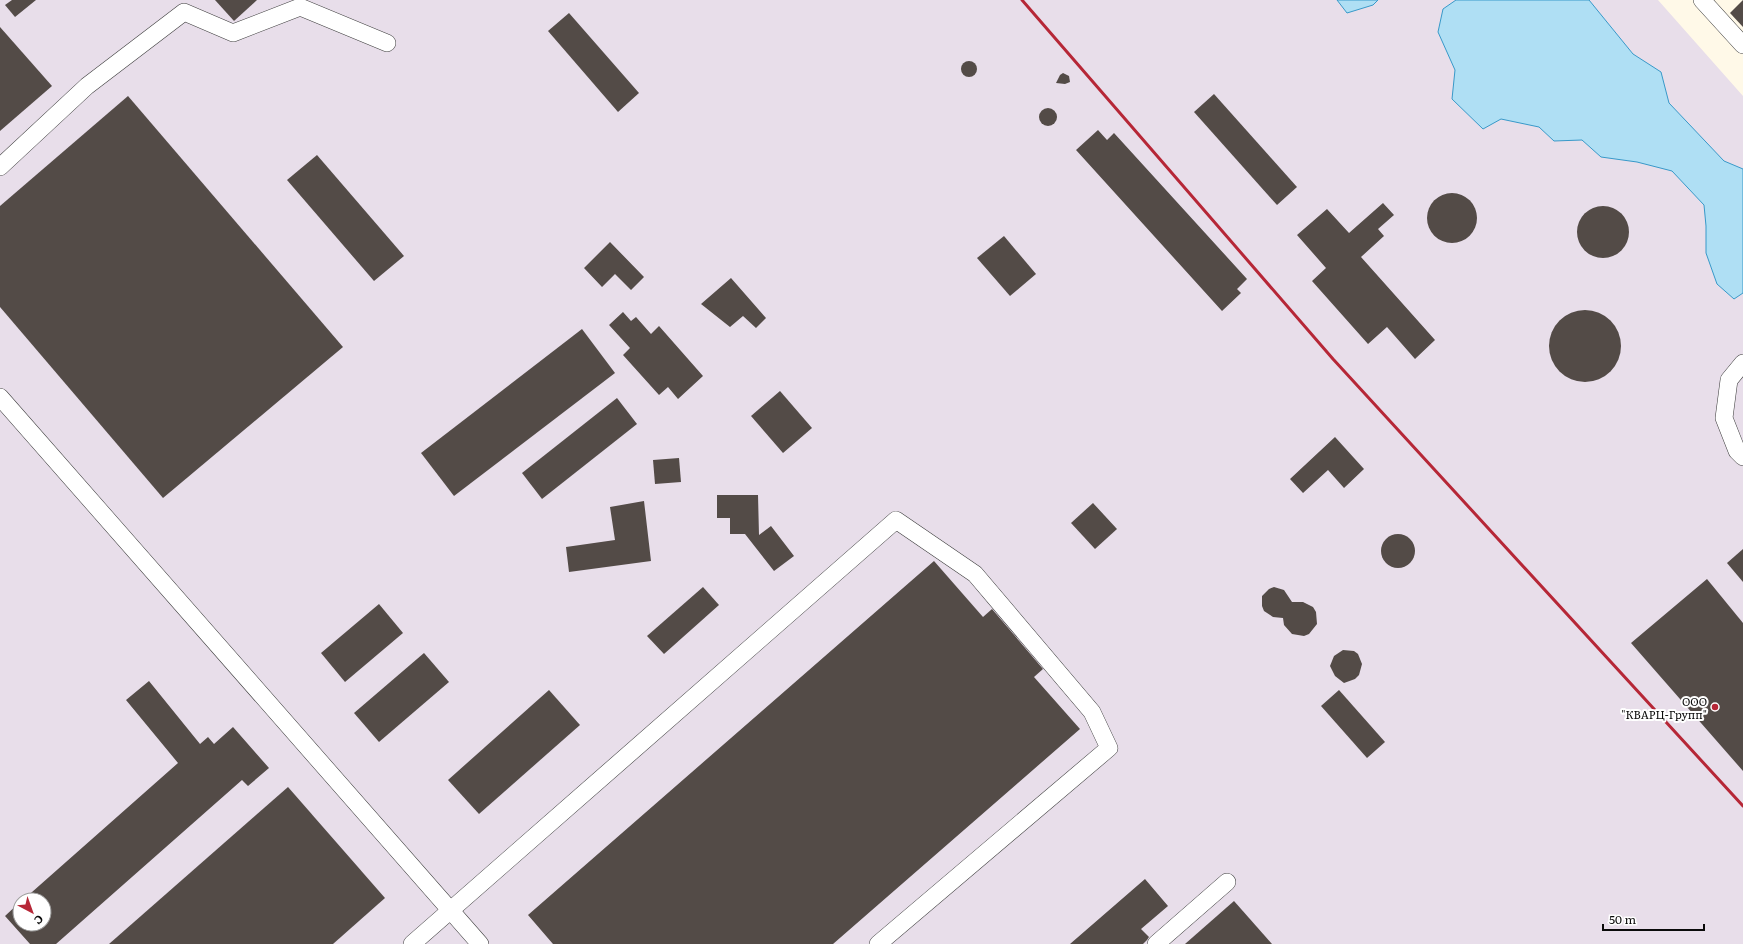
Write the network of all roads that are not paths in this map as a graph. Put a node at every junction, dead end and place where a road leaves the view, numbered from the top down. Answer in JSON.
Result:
{"nodes":[{"id":1,"x":1702,"y":0,"type":"edge"},
{"id":2,"x":387,"y":43,"type":"dead end"},
{"id":3,"x":1743,"y":45,"type":"edge"},
{"id":4,"x":0,"y":167,"type":"edge"},
{"id":5,"x":1743,"y":363,"type":"edge"},
{"id":6,"x":0,"y":397,"type":"edge"},
{"id":7,"x":1743,"y":457,"type":"edge"},
{"id":8,"x":1227,"y":882,"type":"dead end"},
{"id":9,"x":450,"y":910,"type":"junction"},
{"id":10,"x":412,"y":944,"type":"edge"},
{"id":11,"x":480,"y":944,"type":"edge"},
{"id":12,"x":878,"y":944,"type":"edge"},
{"id":13,"x":1156,"y":944,"type":"edge"}],
"edges":[{"from":1,"to":3,"type":"lane"},
{"from":2,"to":4,"type":"lane"},
{"from":5,"to":7,"type":"lane"},
{"from":6,"to":9,"type":"lane"},
{"from":8,"to":13,"type":"lane"},
{"from":9,"to":10,"type":"lane"},
{"from":9,"to":11,"type":"lane"},
{"from":9,"to":12,"type":"lane"}]}
